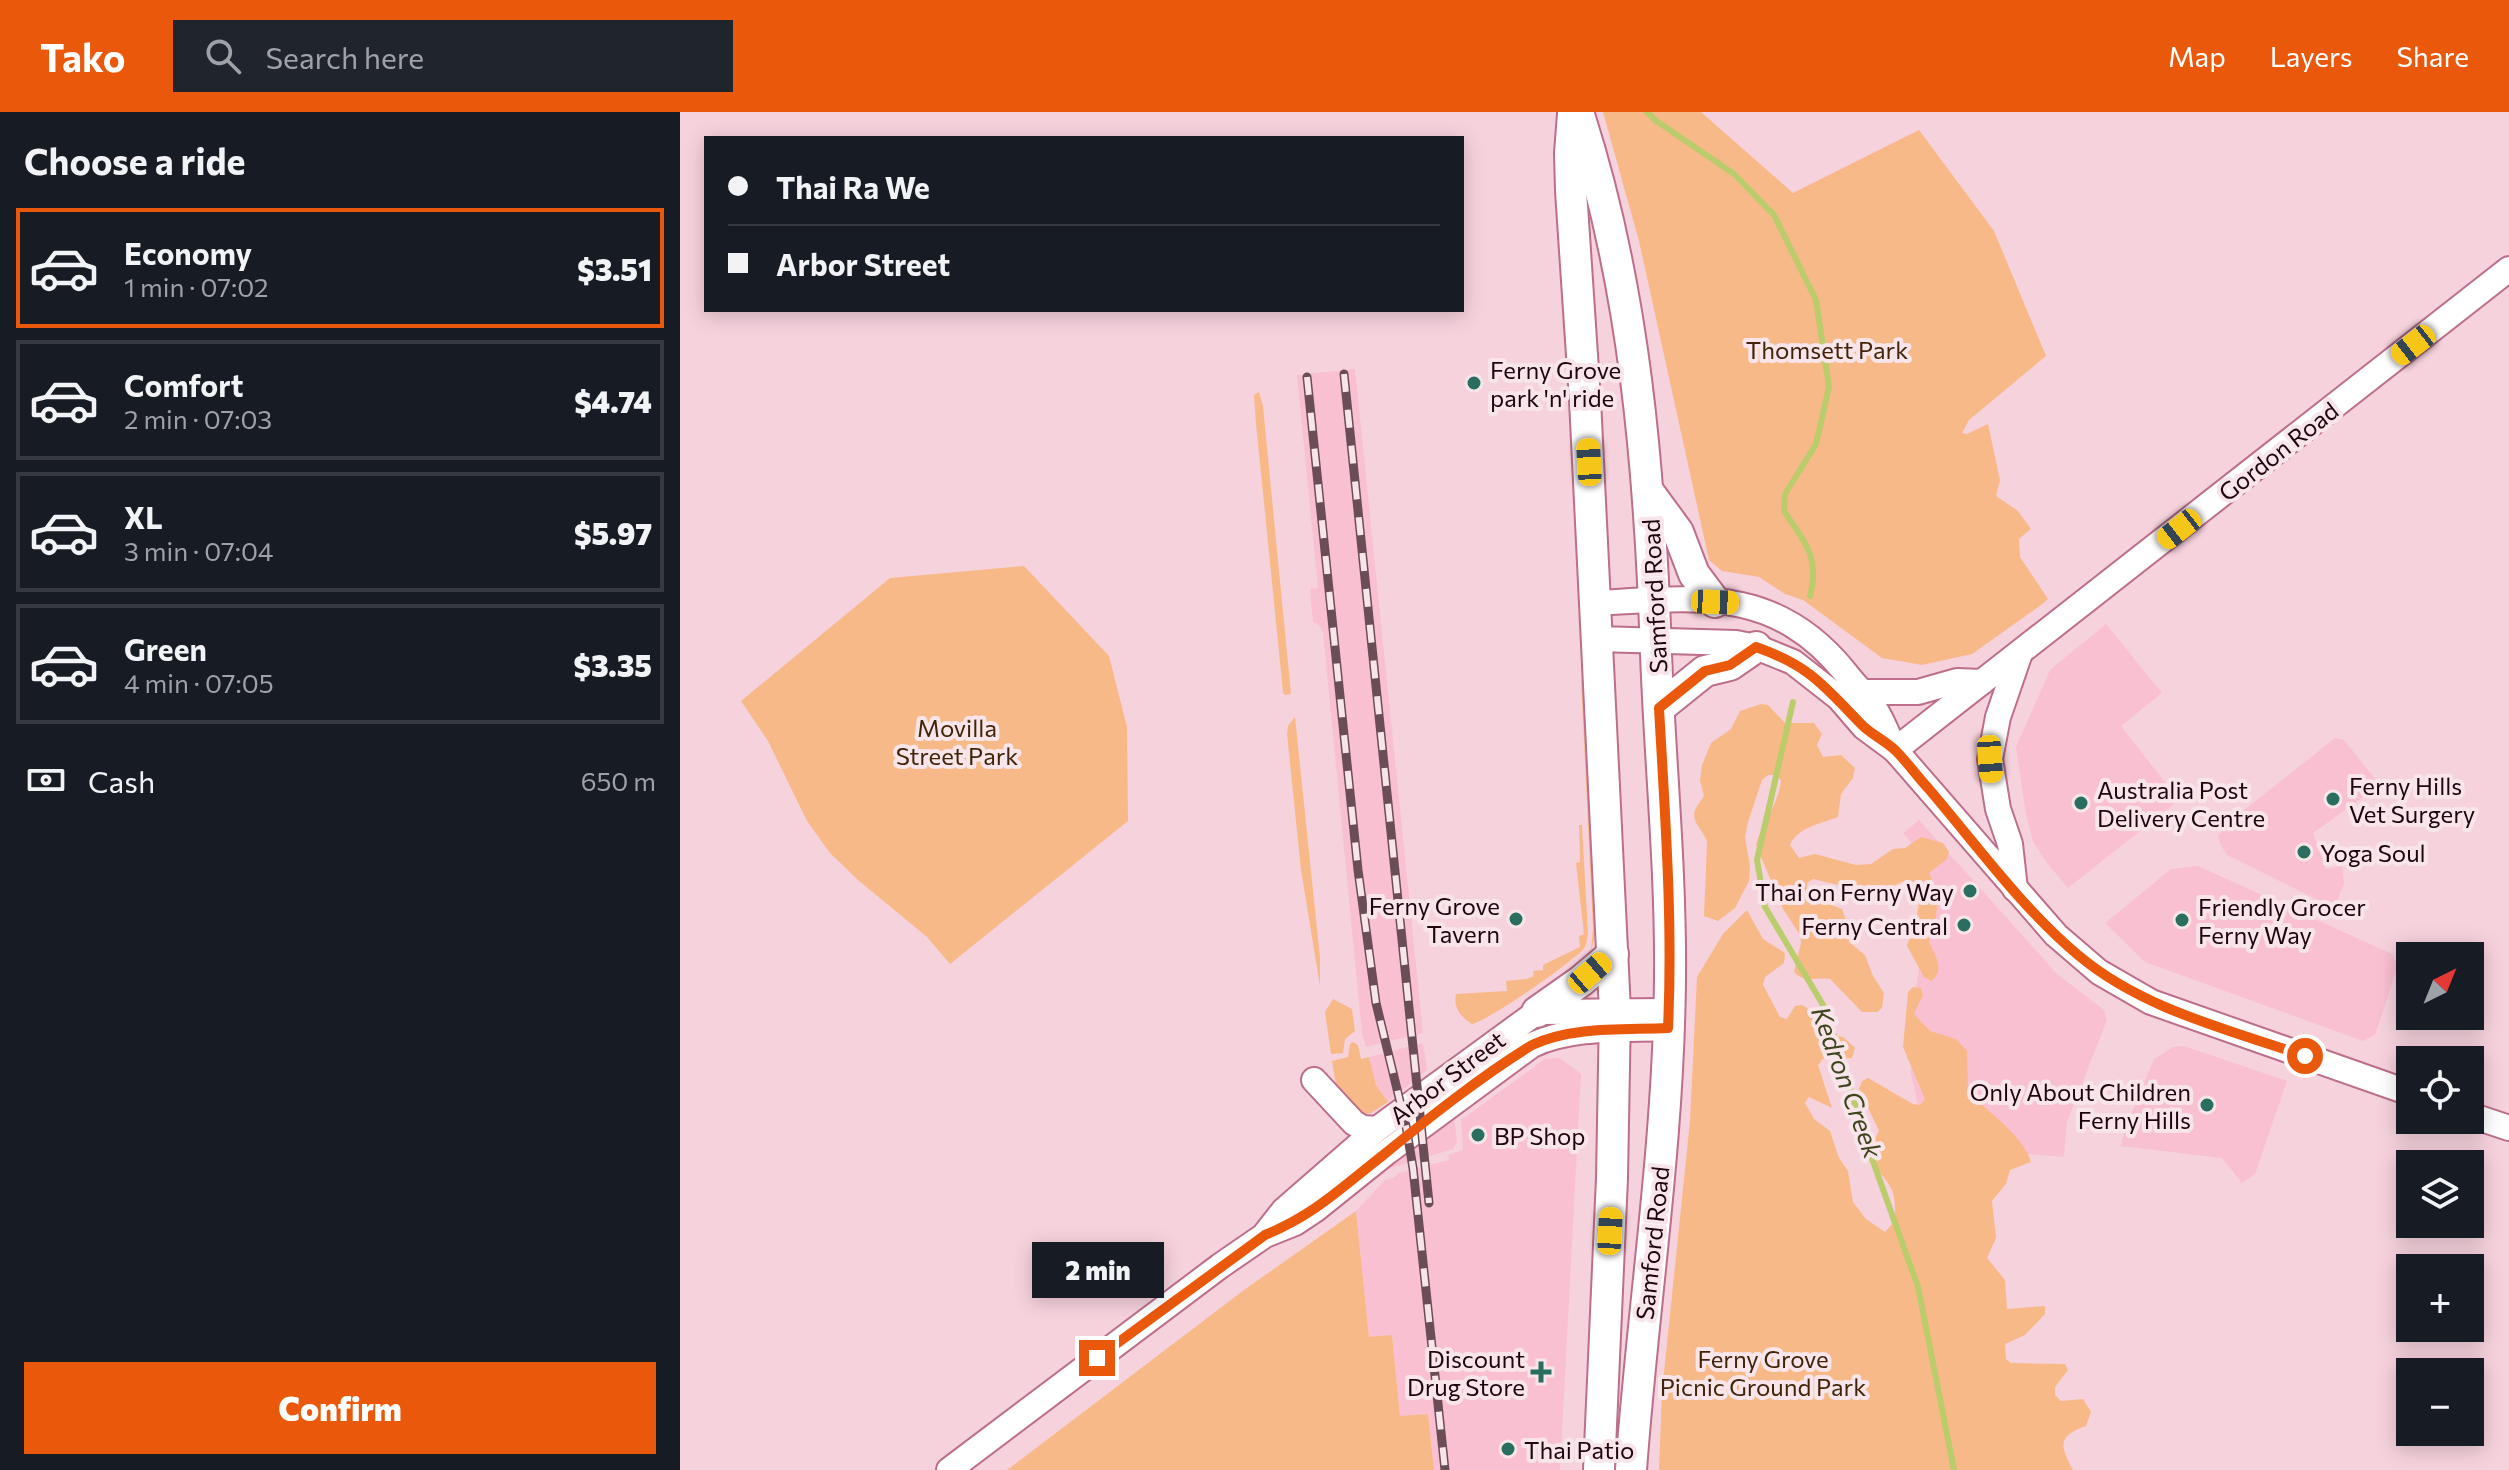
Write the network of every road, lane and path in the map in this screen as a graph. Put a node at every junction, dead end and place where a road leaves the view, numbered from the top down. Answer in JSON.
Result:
{"nodes":[{"id":1,"x":1576,"y":112,"type":"edge"},
{"id":2,"x":2509,"y":269,"type":"edge"},
{"id":3,"x":1648,"y":491,"type":"junction"},
{"id":4,"x":1654,"y":600,"type":"junction"},
{"id":5,"x":1715,"y":602,"type":"junction"},
{"id":6,"x":1595,"y":603,"type":"junction"},
{"id":7,"x":1597,"y":639,"type":"junction"},
{"id":8,"x":1656,"y":640,"type":"junction"},
{"id":9,"x":1756,"y":647,"type":"junction"},
{"id":10,"x":2020,"y":653,"type":"junction"},
{"id":11,"x":1982,"y":682,"type":"junction"},
{"id":12,"x":1861,"y":692,"type":"junction"},
{"id":13,"x":1659,"y":708,"type":"junction"},
{"id":14,"x":1895,"y":750,"type":"junction"},
{"id":15,"x":2015,"y":889,"type":"junction"},
{"id":16,"x":1613,"y":954,"type":"junction"},
{"id":17,"x":1537,"y":1012,"type":"junction"},
{"id":18,"x":1668,"y":1020,"type":"junction"},
{"id":19,"x":1615,"y":1021,"type":"junction"},
{"id":20,"x":1314,"y":1080,"type":"dead end"},
{"id":21,"x":2396,"y":1088,"type":"edge"},
{"id":22,"x":2484,"y":1120,"type":"edge"},
{"id":23,"x":2509,"y":1128,"type":"edge"},
{"id":24,"x":1377,"y":1129,"type":"junction"},
{"id":25,"x":1265,"y":1235,"type":"junction"},
{"id":26,"x":949,"y":1470,"type":"edge"},
{"id":27,"x":1599,"y":1470,"type":"edge"},
{"id":28,"x":1631,"y":1470,"type":"edge"}],
"edges":[{"from":1,"to":3,"type":"main road","name":"Samford Road"},
{"from":1,"to":6,"type":"main road","name":"Samford Road"},
{"from":2,"to":10,"type":"street","name":"Gordon Road"},
{"from":3,"to":4,"type":"main road","name":"Samford Road"},
{"from":3,"to":5,"type":"main road"},
{"from":4,"to":5,"type":"street"},
{"from":4,"to":6,"type":"street"},
{"from":4,"to":8,"type":"main road","name":"Samford Road"},
{"from":5,"to":12,"type":"street"},
{"from":6,"to":7,"type":"main road","name":"Samford Road"},
{"from":7,"to":8,"type":"street"},
{"from":7,"to":16,"type":"main road","name":"Samford Road"},
{"from":8,"to":9,"type":"street"},
{"from":8,"to":13,"type":"main road","name":"Samford Road"},
{"from":9,"to":13,"type":"main road"},
{"from":9,"to":14,"type":"street"},
{"from":10,"to":11,"type":"street","name":"Gordon Road"},
{"from":10,"to":15,"type":"street"},
{"from":11,"to":12,"type":"street"},
{"from":11,"to":14,"type":"street","name":"Gordon Road"},
{"from":12,"to":14,"type":"street"},
{"from":13,"to":18,"type":"main road","name":"Samford Road"},
{"from":14,"to":15,"type":"street"},
{"from":15,"to":21,"type":"street"},
{"from":16,"to":17,"type":"main road"},
{"from":16,"to":19,"type":"main road","name":"Samford Road"},
{"from":17,"to":19,"type":"street","name":"Arbor Street"},
{"from":17,"to":24,"type":"street","name":"Arbor Street"},
{"from":18,"to":19,"type":"street","name":"Arbor Street"},
{"from":18,"to":28,"type":"main road","name":"Samford Road"},
{"from":19,"to":25,"type":"street","name":"Arbor Street"},
{"from":19,"to":27,"type":"main road","name":"Samford Road"},
{"from":20,"to":24,"type":"street"},
{"from":22,"to":23,"type":"street"},
{"from":24,"to":25,"type":"street","name":"Arbor Street"},
{"from":25,"to":26,"type":"street","name":"Arbor Street"}]}
